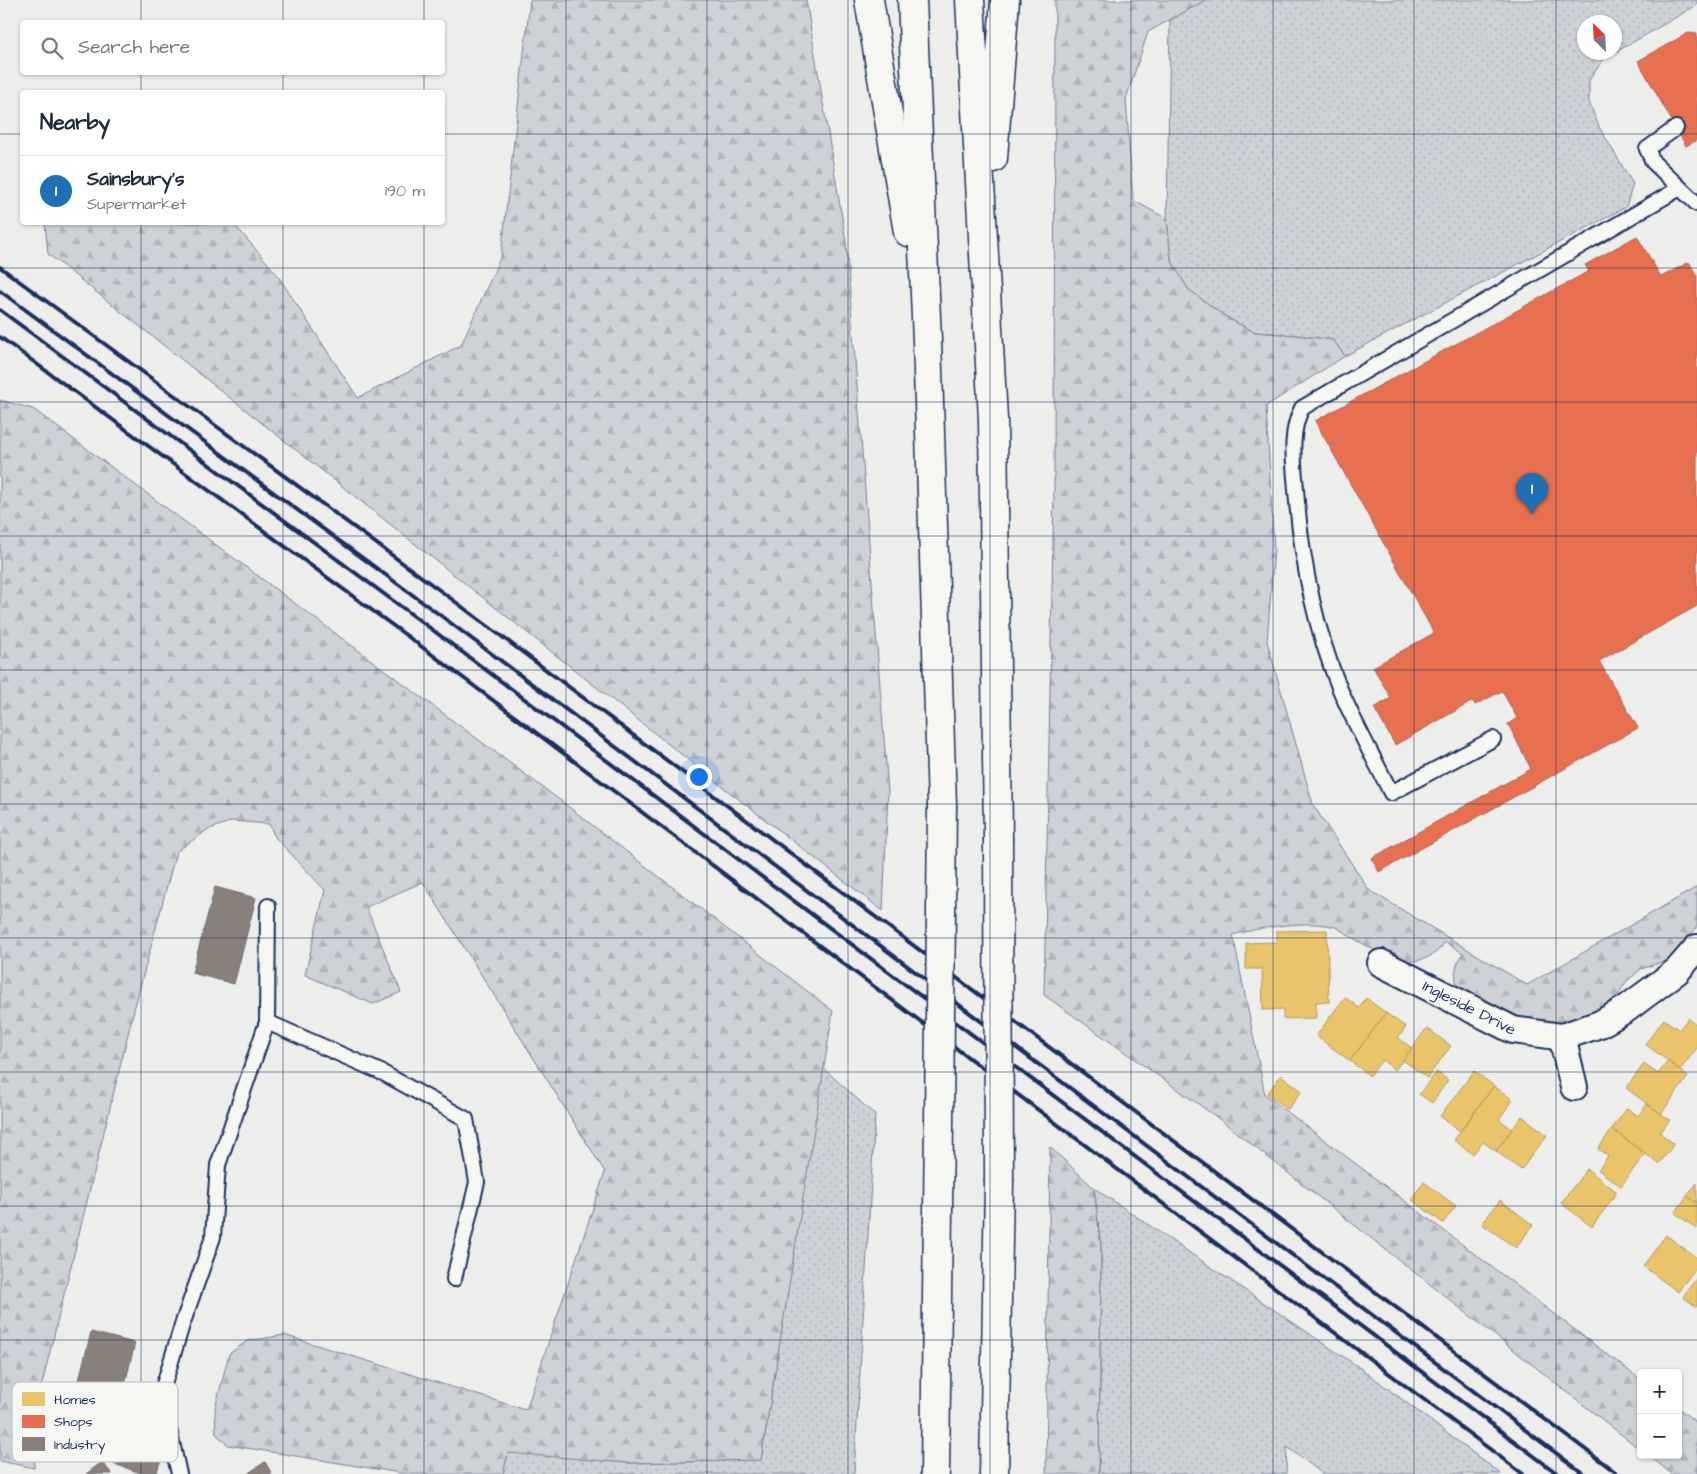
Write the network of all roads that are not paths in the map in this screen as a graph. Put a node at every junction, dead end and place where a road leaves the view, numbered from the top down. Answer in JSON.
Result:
{"nodes":[{"id":1,"x":869,"y":0,"type":"edge"},
{"id":2,"x":912,"y":0,"type":"edge"},
{"id":3,"x":970,"y":0,"type":"edge"},
{"id":4,"x":1005,"y":0,"type":"edge"},
{"id":5,"x":1676,"y":128,"type":"dead end"},
{"id":6,"x":1680,"y":188,"type":"junction"},
{"id":7,"x":1697,"y":204,"type":"edge"},
{"id":8,"x":984,"y":242,"type":"junction"},
{"id":9,"x":927,"y":340,"type":"junction"},
{"id":10,"x":1493,"y":740,"type":"dead end"},
{"id":11,"x":268,"y":906,"type":"dead end"},
{"id":12,"x":1697,"y":948,"type":"edge"},
{"id":13,"x":1381,"y":963,"type":"dead end"},
{"id":14,"x":267,"y":1022,"type":"junction"},
{"id":15,"x":1562,"y":1036,"type":"junction"},
{"id":16,"x":1574,"y":1087,"type":"dead end"},
{"id":17,"x":454,"y":1280,"type":"dead end"},
{"id":18,"x":165,"y":1382,"type":"edge"},
{"id":19,"x":935,"y":1474,"type":"edge"},
{"id":20,"x":994,"y":1474,"type":"edge"}],
"edges":[{"from":1,"to":9,"type":"highway"},
{"from":2,"to":9,"type":"highway"},
{"from":3,"to":8,"type":"highway"},
{"from":4,"to":8,"type":"highway"},
{"from":5,"to":6,"type":"lane"},
{"from":6,"to":7,"type":"lane"},
{"from":6,"to":10,"type":"lane"},
{"from":8,"to":20,"type":"highway","bridge":true},
{"from":9,"to":19,"type":"highway","bridge":true},
{"from":11,"to":14,"type":"lane"},
{"from":12,"to":15,"type":"street","name":"Ingleside Drive"},
{"from":13,"to":15,"type":"street","name":"Ingleside Drive"},
{"from":14,"to":17,"type":"lane"},
{"from":14,"to":18,"type":"lane"},
{"from":15,"to":16,"type":"street"}]}
